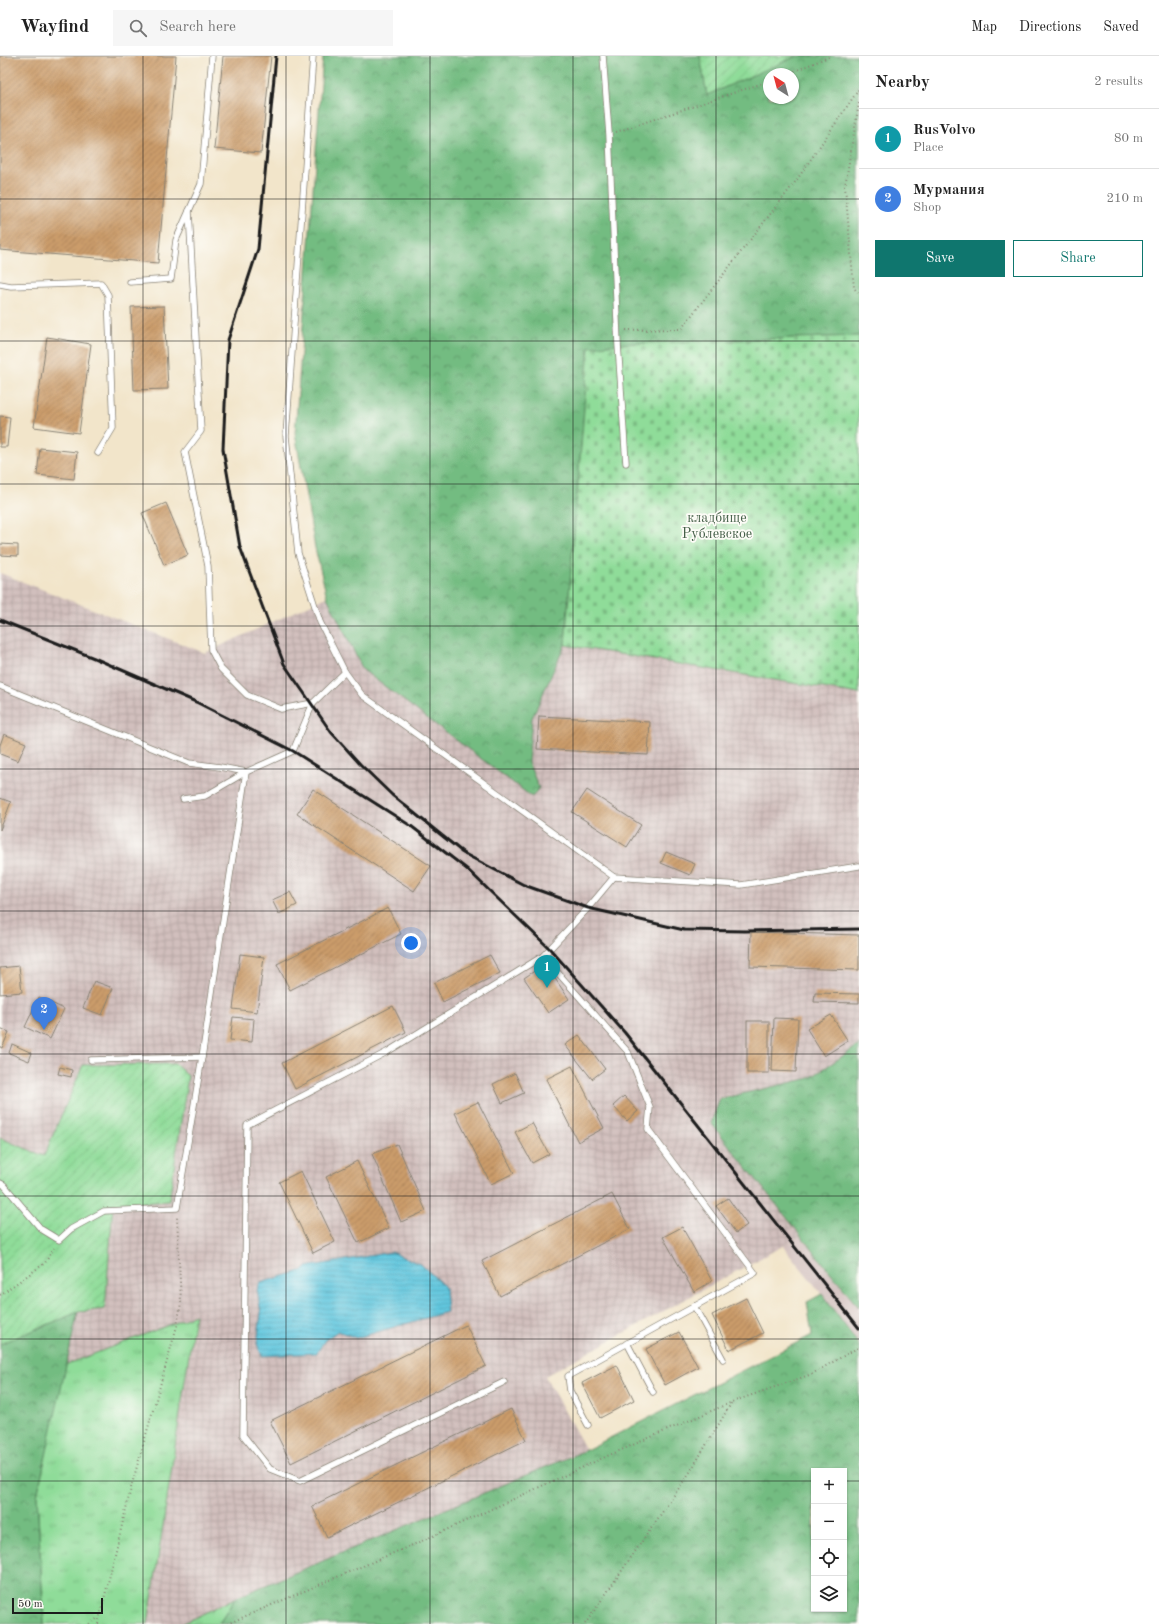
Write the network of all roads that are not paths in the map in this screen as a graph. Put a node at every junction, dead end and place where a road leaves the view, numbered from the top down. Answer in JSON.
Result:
{"nodes":[{"id":1,"x":212,"y":56,"type":"edge"},
{"id":2,"x":313,"y":56,"type":"edge"},
{"id":3,"x":603,"y":56,"type":"edge"},
{"id":4,"x":189,"y":211,"type":"junction"},
{"id":5,"x":130,"y":282,"type":"dead end"},
{"id":6,"x":0,"y":284,"type":"edge"},
{"id":7,"x":98,"y":453,"type":"dead end"},
{"id":8,"x":626,"y":463,"type":"dead end"},
{"id":9,"x":345,"y":672,"type":"junction"},
{"id":10,"x":0,"y":686,"type":"edge"},
{"id":11,"x":313,"y":703,"type":"junction"},
{"id":12,"x":246,"y":772,"type":"junction"},
{"id":13,"x":184,"y":799,"type":"dead end"},
{"id":14,"x":859,"y":866,"type":"edge"},
{"id":15,"x":614,"y":877,"type":"junction"},
{"id":16,"x":543,"y":956,"type":"junction"},
{"id":17,"x":202,"y":1056,"type":"junction"},
{"id":18,"x":91,"y":1060,"type":"dead end"},
{"id":19,"x":0,"y":1183,"type":"edge"},
{"id":20,"x":694,"y":1306,"type":"junction"},
{"id":21,"x":627,"y":1343,"type":"junction"},
{"id":22,"x":723,"y":1359,"type":"dead end"},
{"id":23,"x":504,"y":1382,"type":"dead end"},
{"id":24,"x":653,"y":1392,"type":"dead end"},
{"id":25,"x":588,"y":1425,"type":"dead end"}],
"edges":[{"from":1,"to":4,"type":"lane"},
{"from":2,"to":9,"type":"lane"},
{"from":3,"to":8,"type":"lane"},
{"from":4,"to":5,"type":"lane"},
{"from":4,"to":11,"type":"lane"},
{"from":6,"to":7,"type":"lane"},
{"from":9,"to":11,"type":"lane"},
{"from":9,"to":15,"type":"lane"},
{"from":10,"to":12,"type":"lane"},
{"from":11,"to":12,"type":"lane"},
{"from":12,"to":13,"type":"lane"},
{"from":12,"to":17,"type":"lane"},
{"from":14,"to":15,"type":"lane"},
{"from":15,"to":16,"type":"lane"},
{"from":16,"to":20,"type":"lane"},
{"from":16,"to":23,"type":"lane"},
{"from":17,"to":18,"type":"lane"},
{"from":17,"to":19,"type":"lane"},
{"from":20,"to":21,"type":"lane"},
{"from":20,"to":22,"type":"lane"},
{"from":21,"to":24,"type":"lane"},
{"from":21,"to":25,"type":"lane"}]}
